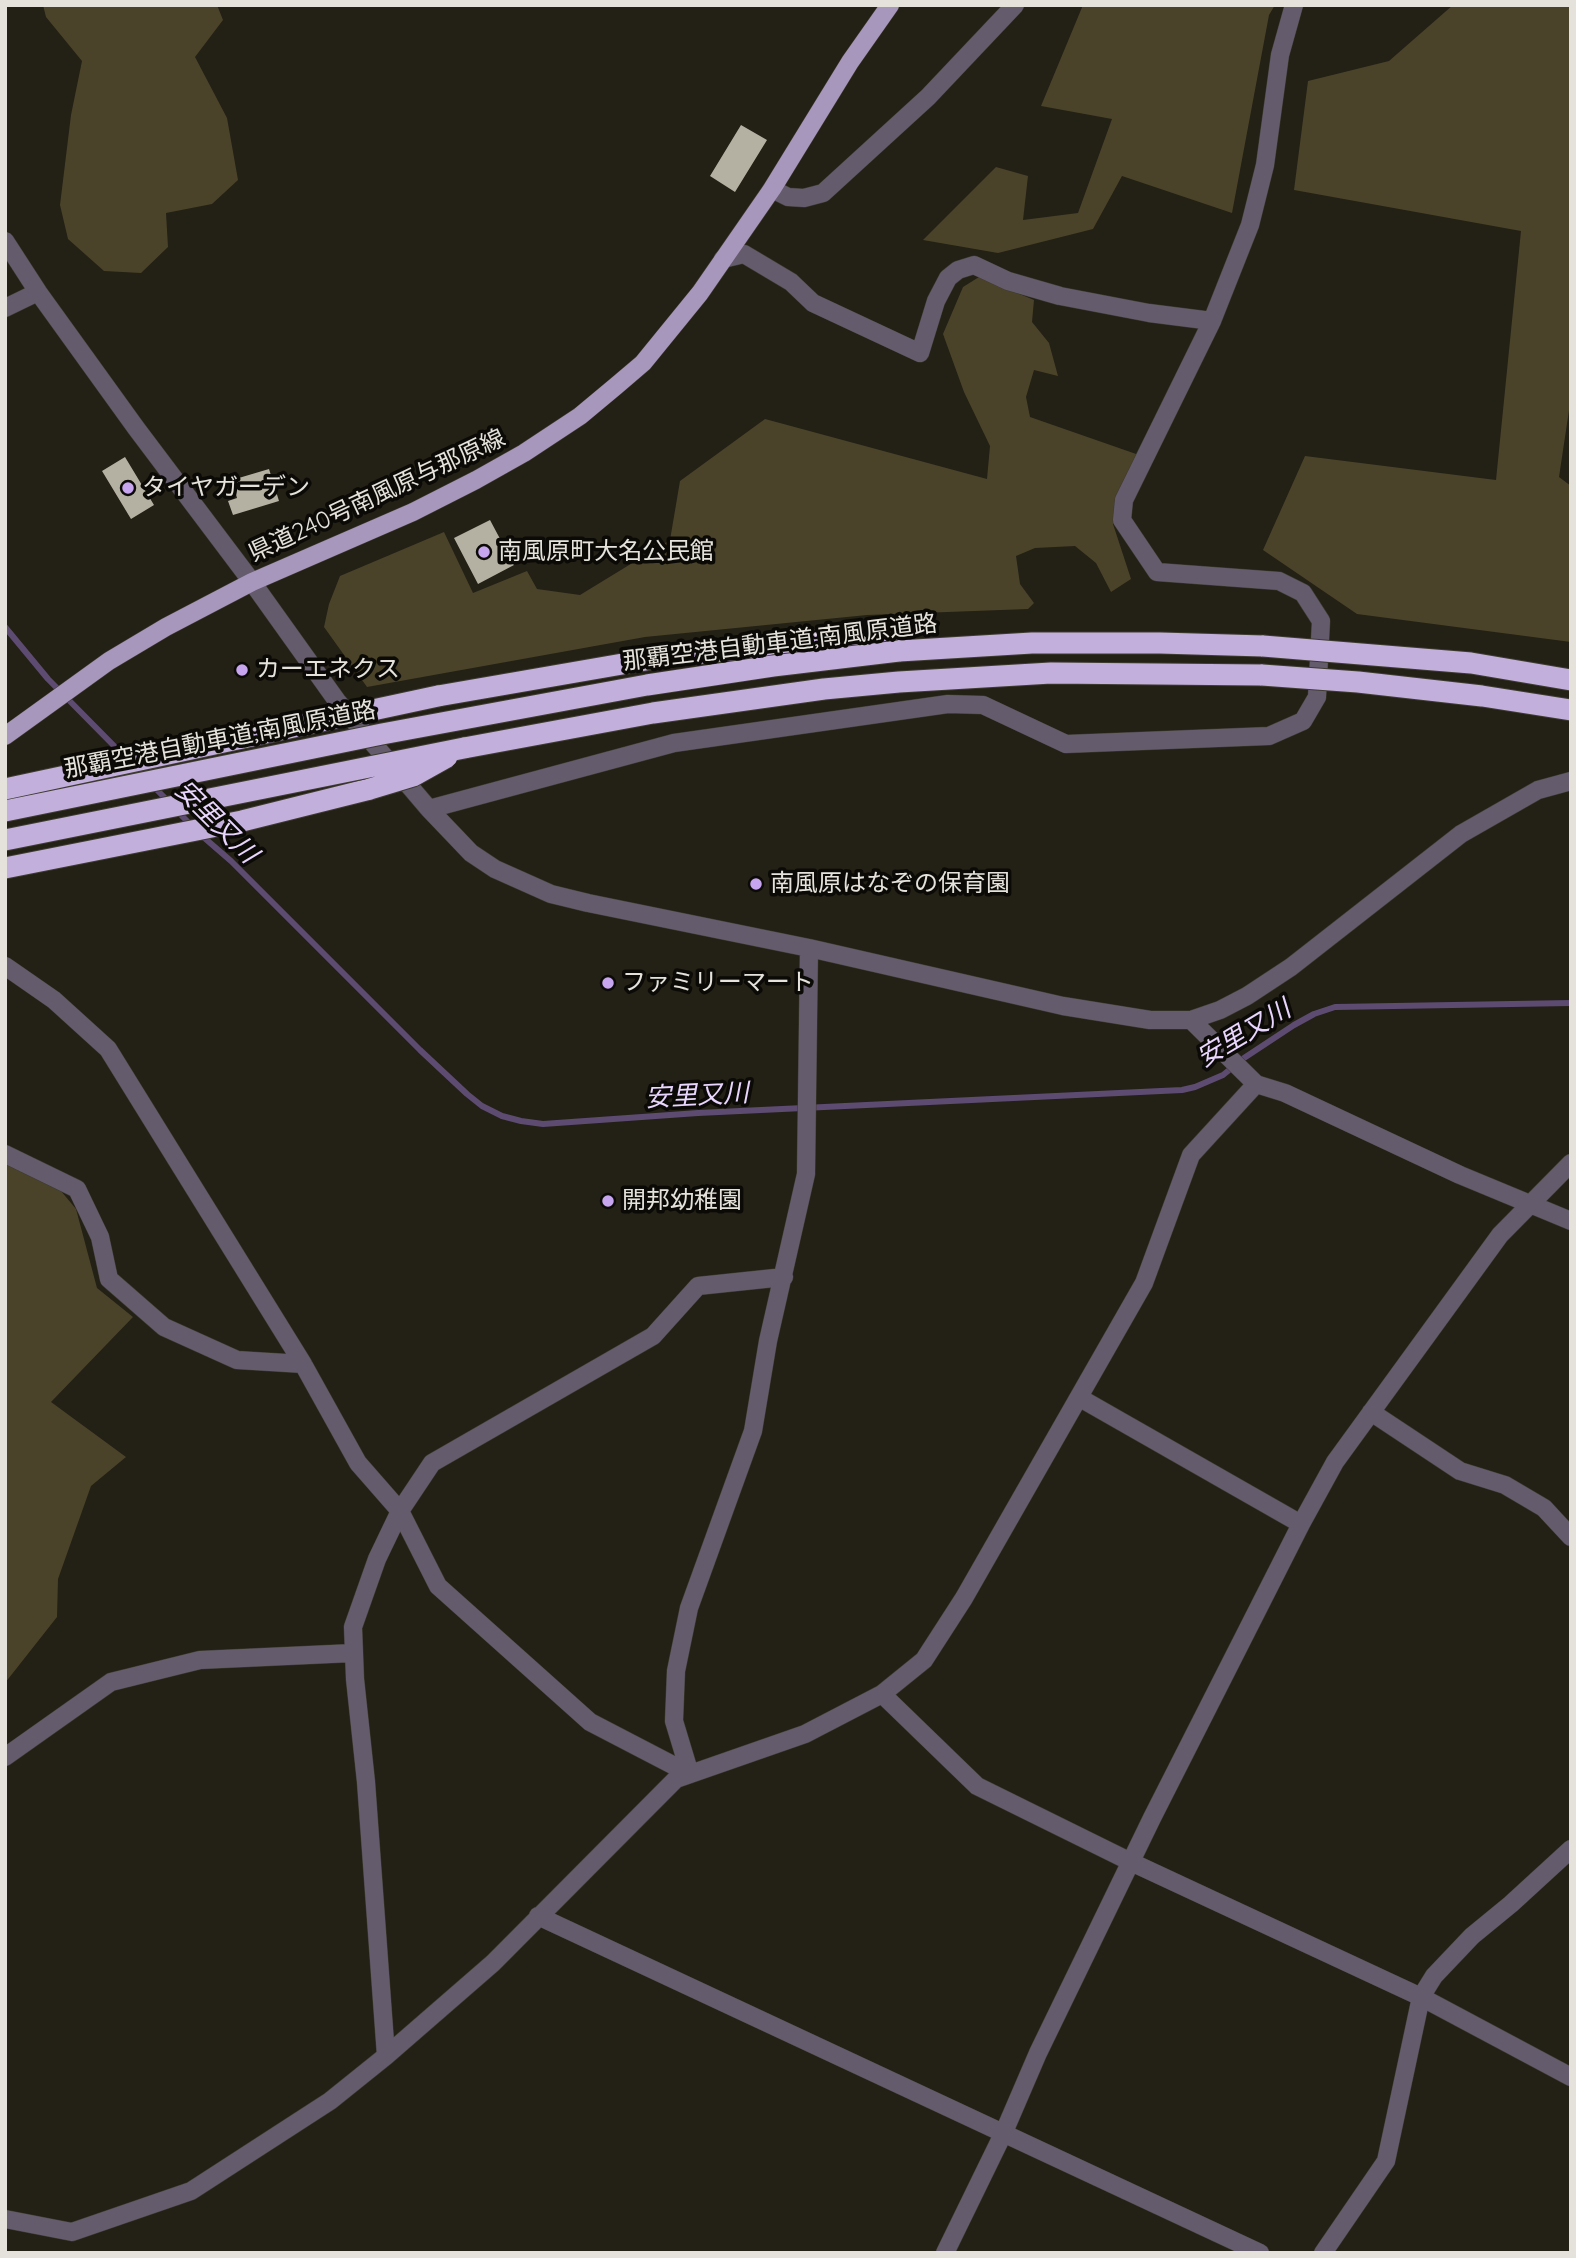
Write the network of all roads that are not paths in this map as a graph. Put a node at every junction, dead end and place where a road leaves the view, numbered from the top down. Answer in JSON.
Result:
{"nodes":[{"id":1,"x":890,"y":5,"type":"edge"},
{"id":2,"x":1015,"y":5,"type":"edge"},
{"id":3,"x":1294,"y":5,"type":"edge"},
{"id":4,"x":772,"y":188,"type":"junction"},
{"id":5,"x":5,"y":241,"type":"edge"},
{"id":6,"x":723,"y":259,"type":"junction"},
{"id":7,"x":38,"y":292,"type":"junction"},
{"id":8,"x":5,"y":308,"type":"edge"},
{"id":9,"x":1212,"y":321,"type":"junction"},
{"id":10,"x":253,"y":582,"type":"junction"},
{"id":11,"x":899,"y":651,"type":"junction"},
{"id":12,"x":1571,"y":680,"type":"edge"},
{"id":13,"x":1571,"y":710,"type":"edge"},
{"id":14,"x":5,"y":736,"type":"edge"},
{"id":15,"x":464,"y":748,"type":"junction"},
{"id":16,"x":1571,"y":781,"type":"edge"},
{"id":17,"x":5,"y":789,"type":"edge"},
{"id":18,"x":429,"y":809,"type":"junction"},
{"id":19,"x":5,"y":811,"type":"edge"},
{"id":20,"x":5,"y":840,"type":"edge"},
{"id":21,"x":5,"y":867,"type":"edge"},
{"id":22,"x":809,"y":948,"type":"junction"},
{"id":23,"x":5,"y":967,"type":"edge"},
{"id":24,"x":1191,"y":1020,"type":"junction"},
{"id":25,"x":1256,"y":1084,"type":"junction"},
{"id":26,"x":5,"y":1154,"type":"edge"},
{"id":27,"x":1571,"y":1163,"type":"edge"},
{"id":28,"x":1529,"y":1203,"type":"junction"},
{"id":29,"x":1571,"y":1221,"type":"edge"},
{"id":30,"x":784,"y":1277,"type":"junction"},
{"id":31,"x":303,"y":1364,"type":"junction"},
{"id":32,"x":1080,"y":1398,"type":"junction"},
{"id":33,"x":1371,"y":1412,"type":"junction"},
{"id":34,"x":400,"y":1511,"type":"junction"},
{"id":35,"x":1301,"y":1524,"type":"junction"},
{"id":36,"x":1571,"y":1538,"type":"edge"},
{"id":37,"x":353,"y":1654,"type":"junction"},
{"id":38,"x":882,"y":1694,"type":"junction"},
{"id":39,"x":5,"y":1756,"type":"edge"},
{"id":40,"x":690,"y":1774,"type":"junction"},
{"id":41,"x":1571,"y":1849,"type":"edge"},
{"id":42,"x":1131,"y":1863,"type":"junction"},
{"id":43,"x":538,"y":1916,"type":"junction"},
{"id":44,"x":1421,"y":1997,"type":"junction"},
{"id":45,"x":386,"y":2056,"type":"junction"},
{"id":46,"x":1571,"y":2077,"type":"edge"},
{"id":47,"x":1004,"y":2132,"type":"junction"},
{"id":48,"x":5,"y":2219,"type":"edge"},
{"id":49,"x":945,"y":2253,"type":"edge"},
{"id":50,"x":1260,"y":2253,"type":"edge"},
{"id":51,"x":1323,"y":2253,"type":"edge"}],
"edges":[{"from":1,"to":4,"type":"main road","name":"県道240号南風原与那原線"},
{"from":2,"to":4,"type":"street"},
{"from":3,"to":9,"type":"street"},
{"from":4,"to":6,"type":"main road","name":"県道240号南風原与那原線"},
{"from":5,"to":7,"type":"street"},
{"from":6,"to":9,"type":"street"},
{"from":6,"to":10,"type":"main road","name":"県道240号南風原与那原線"},
{"from":7,"to":8,"type":"street"},
{"from":7,"to":10,"type":"street"},
{"from":9,"to":18,"type":"street"},
{"from":10,"to":14,"type":"main road","name":"県道240号南風原与那原線"},
{"from":10,"to":18,"type":"street"},
{"from":11,"to":12,"type":"highway","name":"那覇空港自動車道;南風原道路","bridge":true},
{"from":11,"to":17,"type":"highway","bridge":true},
{"from":11,"to":19,"type":"highway","name":"那覇空港自動車道;南風原道路","bridge":true},
{"from":13,"to":15,"type":"highway","bridge":true},
{"from":15,"to":20,"type":"highway","bridge":true},
{"from":15,"to":21,"type":"highway","bridge":true},
{"from":16,"to":24,"type":"street"},
{"from":18,"to":22,"type":"street"},
{"from":22,"to":24,"type":"street"},
{"from":22,"to":30,"type":"street"},
{"from":23,"to":31,"type":"street"},
{"from":24,"to":25,"type":"street"},
{"from":25,"to":28,"type":"street"},
{"from":25,"to":32,"type":"street"},
{"from":26,"to":31,"type":"street"},
{"from":27,"to":28,"type":"street"},
{"from":28,"to":29,"type":"street"},
{"from":28,"to":33,"type":"street"},
{"from":30,"to":34,"type":"street"},
{"from":30,"to":40,"type":"street"},
{"from":31,"to":34,"type":"street"},
{"from":32,"to":35,"type":"street"},
{"from":32,"to":38,"type":"street"},
{"from":33,"to":35,"type":"street"},
{"from":33,"to":36,"type":"street"},
{"from":34,"to":37,"type":"street"},
{"from":34,"to":40,"type":"street"},
{"from":35,"to":42,"type":"street"},
{"from":37,"to":39,"type":"street"},
{"from":37,"to":45,"type":"street"},
{"from":38,"to":40,"type":"street"},
{"from":38,"to":42,"type":"street"},
{"from":40,"to":43,"type":"street"},
{"from":41,"to":44,"type":"street"},
{"from":42,"to":44,"type":"street"},
{"from":42,"to":47,"type":"street"},
{"from":43,"to":45,"type":"street"},
{"from":43,"to":47,"type":"street"},
{"from":44,"to":46,"type":"street"},
{"from":44,"to":51,"type":"street"},
{"from":45,"to":48,"type":"street"},
{"from":47,"to":49,"type":"street"},
{"from":47,"to":50,"type":"street"}]}
